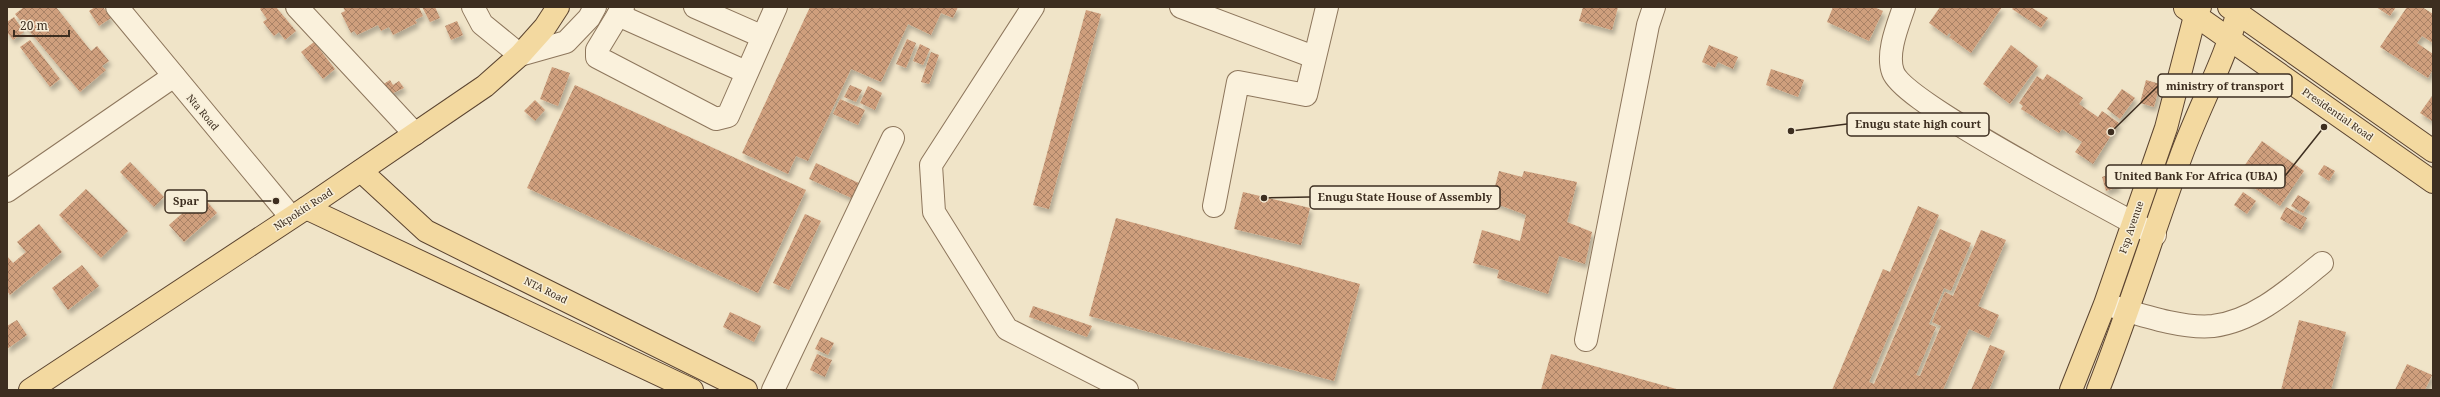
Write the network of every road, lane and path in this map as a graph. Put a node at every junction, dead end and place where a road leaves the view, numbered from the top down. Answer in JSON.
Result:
{"nodes":[{"id":1,"x":117,"y":7,"type":"edge"},
{"id":2,"x":297,"y":7,"type":"edge"},
{"id":3,"x":473,"y":7,"type":"edge"},
{"id":4,"x":558,"y":7,"type":"edge"},
{"id":5,"x":595,"y":7,"type":"edge"},
{"id":6,"x":695,"y":7,"type":"edge"},
{"id":7,"x":776,"y":7,"type":"edge"},
{"id":8,"x":1033,"y":7,"type":"edge"},
{"id":9,"x":1181,"y":7,"type":"edge"},
{"id":10,"x":1327,"y":7,"type":"edge"},
{"id":11,"x":1654,"y":7,"type":"edge"},
{"id":12,"x":1904,"y":7,"type":"edge"},
{"id":13,"x":2236,"y":9,"type":"edge"},
{"id":14,"x":2193,"y":10,"type":"edge"},
{"id":15,"x":620,"y":11,"type":"edge"},
{"id":16,"x":761,"y":36,"type":"junction"},
{"id":17,"x":2229,"y":38,"type":"junction"},
{"id":18,"x":520,"y":55,"type":"junction"},
{"id":19,"x":1314,"y":57,"type":"junction"},
{"id":20,"x":746,"y":72,"type":"junction"},
{"id":21,"x":174,"y":76,"type":"junction"},
{"id":22,"x":415,"y":134,"type":"junction"},
{"id":23,"x":893,"y":138,"type":"dead end"},
{"id":24,"x":2433,"y":151,"type":"edge"},
{"id":25,"x":361,"y":171,"type":"junction"},
{"id":26,"x":2433,"y":182,"type":"edge"},
{"id":27,"x":7,"y":191,"type":"edge"},
{"id":28,"x":1214,"y":206,"type":"dead end"},
{"id":29,"x":298,"y":212,"type":"junction"},
{"id":30,"x":2133,"y":222,"type":"junction"},
{"id":31,"x":2155,"y":235,"type":"junction"},
{"id":32,"x":2322,"y":263,"type":"dead end"},
{"id":33,"x":2105,"y":304,"type":"junction"},
{"id":34,"x":2128,"y":311,"type":"junction"},
{"id":35,"x":1586,"y":340,"type":"dead end"},
{"id":36,"x":2089,"y":344,"type":"junction"},
{"id":37,"x":2113,"y":352,"type":"junction"},
{"id":38,"x":30,"y":390,"type":"edge"},
{"id":39,"x":692,"y":390,"type":"edge"},
{"id":40,"x":746,"y":390,"type":"edge"},
{"id":41,"x":773,"y":390,"type":"edge"},
{"id":42,"x":1127,"y":390,"type":"edge"},
{"id":43,"x":2071,"y":390,"type":"edge"},
{"id":44,"x":2098,"y":390,"type":"edge"}],
"edges":[{"from":1,"to":21,"type":"street","name":"Nta Road"},
{"from":2,"to":22,"type":"street"},
{"from":3,"to":18,"type":"street"},
{"from":4,"to":18,"type":"main road","name":"Nkpokiti Road"},
{"from":5,"to":18,"type":"street"},
{"from":6,"to":16,"type":"street"},
{"from":7,"to":16,"type":"street"},
{"from":8,"to":42,"type":"street"},
{"from":9,"to":19,"type":"street"},
{"from":10,"to":19,"type":"street"},
{"from":11,"to":35,"type":"street"},
{"from":12,"to":30,"type":"street"},
{"from":13,"to":17,"type":"main road"},
{"from":13,"to":24,"type":"main road"},
{"from":14,"to":17,"type":"main road","name":"Presidential Road"},
{"from":14,"to":30,"type":"main road","name":"Fsp Avenue"},
{"from":15,"to":20,"type":"street"},
{"from":15,"to":20,"type":"street"},
{"from":16,"to":20,"type":"street"},
{"from":17,"to":26,"type":"main road","name":"Presidential Road"},
{"from":17,"to":31,"type":"main road"},
{"from":18,"to":22,"type":"main road","name":"Nkpokiti Road"},
{"from":19,"to":28,"type":"street"},
{"from":21,"to":27,"type":"street"},
{"from":21,"to":29,"type":"street","name":"Nta Road"},
{"from":22,"to":25,"type":"main road","name":"Nkpokiti Road"},
{"from":23,"to":41,"type":"street"},
{"from":25,"to":29,"type":"main road","name":"Nkpokiti Road"},
{"from":25,"to":40,"type":"main road","name":"NTA Road"},
{"from":29,"to":38,"type":"main road","name":"Nkpokiti Road"},
{"from":29,"to":39,"type":"main road"},
{"from":30,"to":31,"type":"street"},
{"from":30,"to":33,"type":"main road","name":"Fsp Avenue"},
{"from":31,"to":34,"type":"main road"},
{"from":32,"to":34,"type":"street"},
{"from":33,"to":34,"type":"street"},
{"from":33,"to":36,"type":"main road","name":"Fsp Avenue"},
{"from":34,"to":37,"type":"main road"},
{"from":36,"to":37,"type":"main road"},
{"from":36,"to":43,"type":"main road","name":"Fsp Avenue"},
{"from":37,"to":44,"type":"main road"}]}
